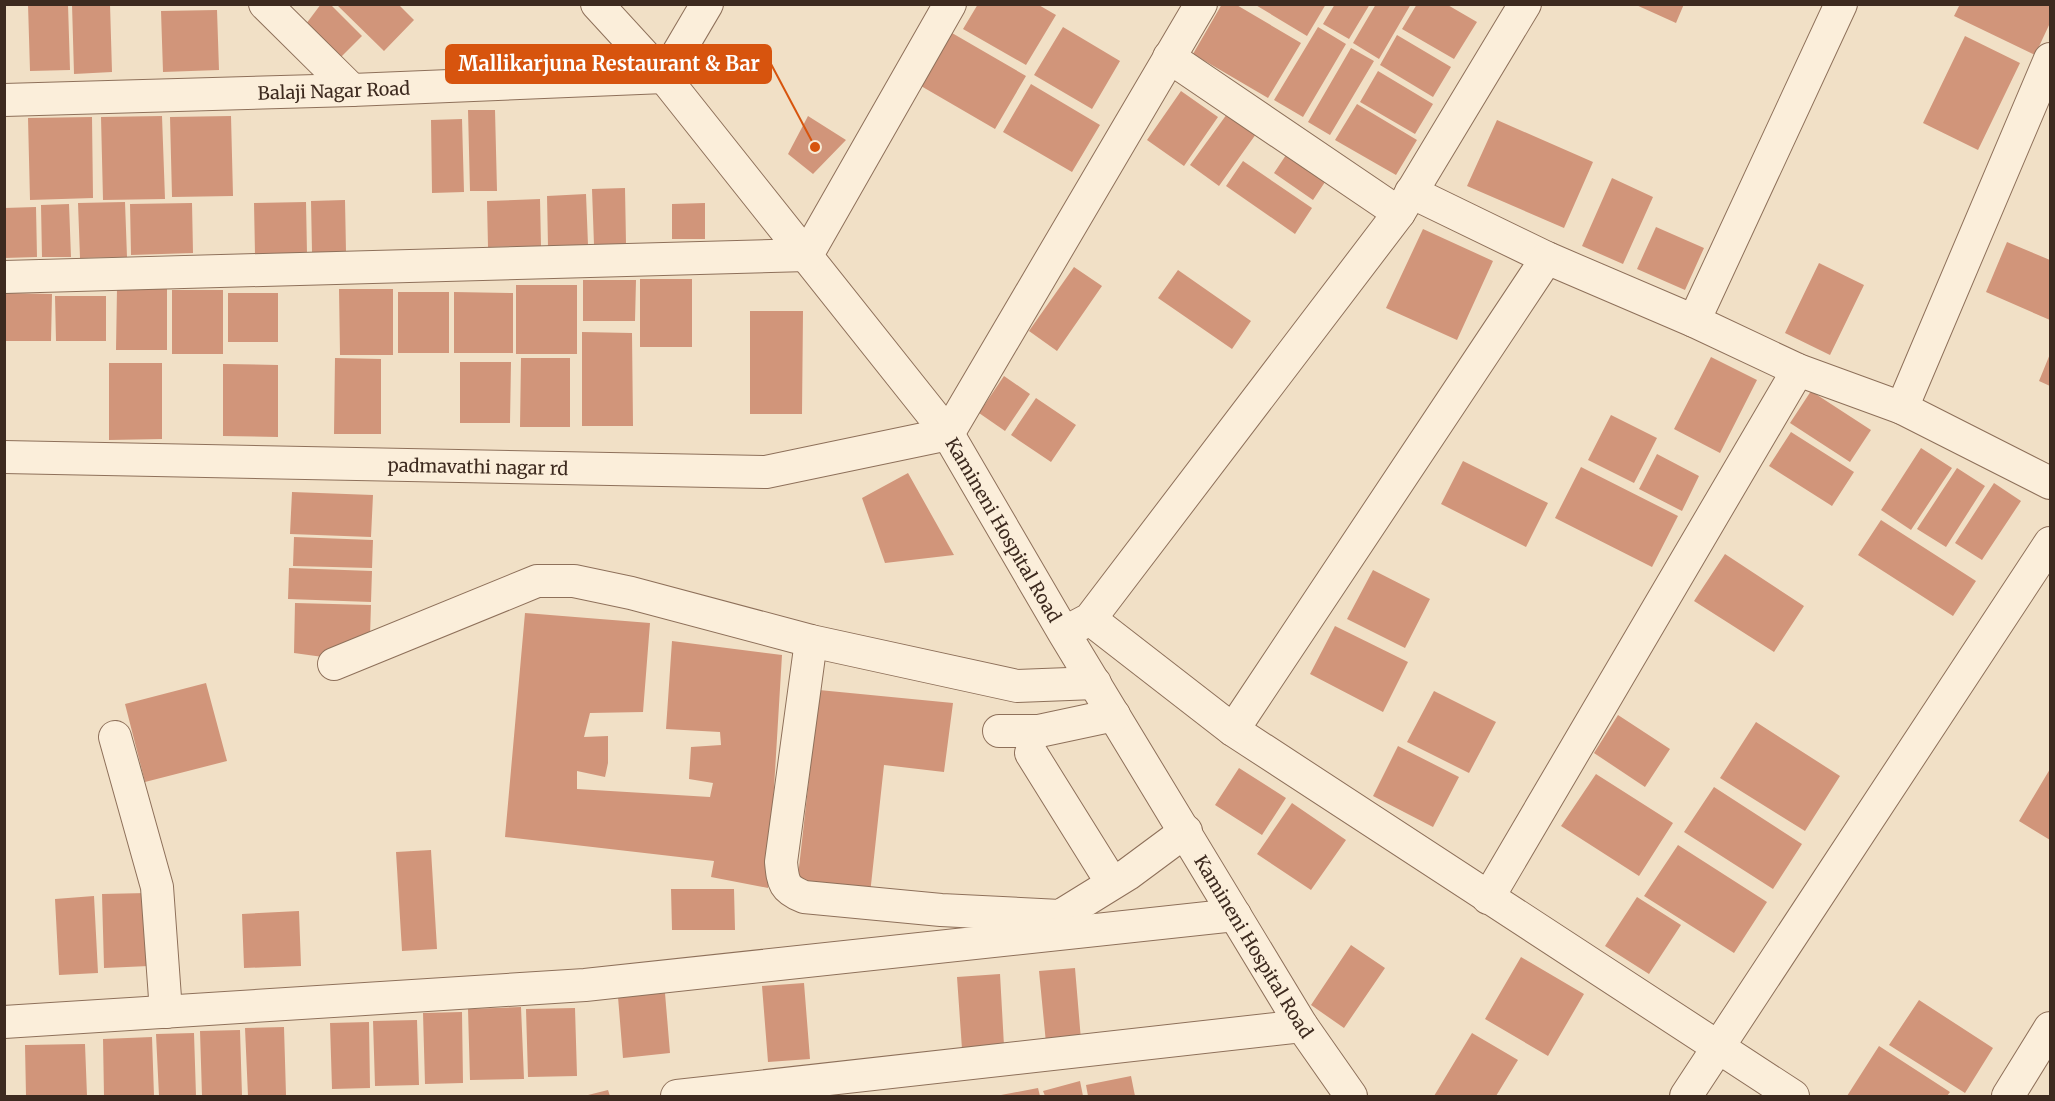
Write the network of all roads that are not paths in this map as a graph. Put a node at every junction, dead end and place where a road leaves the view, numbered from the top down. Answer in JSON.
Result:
{"nodes":[{"id":1,"x":266,"y":4,"type":"edge"},
{"id":2,"x":597,"y":4,"type":"edge"},
{"id":3,"x":707,"y":4,"type":"edge"},
{"id":4,"x":950,"y":4,"type":"edge"},
{"id":5,"x":1201,"y":4,"type":"edge"},
{"id":6,"x":1525,"y":4,"type":"edge"},
{"id":7,"x":1841,"y":4,"type":"edge"},
{"id":8,"x":1169,"y":57,"type":"junction"},
{"id":9,"x":2050,"y":59,"type":"edge"},
{"id":10,"x":664,"y":76,"type":"junction"},
{"id":11,"x":352,"y":90,"type":"junction"},
{"id":12,"x":4,"y":100,"type":"edge"},
{"id":13,"x":1405,"y":203,"type":"junction"},
{"id":14,"x":807,"y":255,"type":"junction"},
{"id":15,"x":1547,"y":258,"type":"junction"},
{"id":16,"x":4,"y":277,"type":"edge"},
{"id":17,"x":1694,"y":321,"type":"junction"},
{"id":18,"x":1798,"y":370,"type":"junction"},
{"id":19,"x":1902,"y":408,"type":"junction"},
{"id":20,"x":948,"y":434,"type":"junction"},
{"id":21,"x":4,"y":457,"type":"edge"},
{"id":22,"x":2050,"y":483,"type":"edge"},
{"id":23,"x":2050,"y":543,"type":"edge"},
{"id":24,"x":1077,"y":626,"type":"junction"},
{"id":25,"x":811,"y":641,"type":"junction"},
{"id":26,"x":334,"y":664,"type":"dead end"},
{"id":27,"x":1095,"y":683,"type":"junction"},
{"id":28,"x":1114,"y":715,"type":"junction"},
{"id":29,"x":1233,"y":730,"type":"junction"},
{"id":30,"x":999,"y":731,"type":"dead end"},
{"id":31,"x":115,"y":737,"type":"dead end"},
{"id":32,"x":1031,"y":753,"type":"dead end"},
{"id":33,"x":1186,"y":831,"type":"junction"},
{"id":34,"x":1112,"y":883,"type":"junction"},
{"id":35,"x":1488,"y":897,"type":"junction"},
{"id":36,"x":1235,"y":915,"type":"junction"},
{"id":37,"x":166,"y":1012,"type":"junction"},
{"id":38,"x":4,"y":1022,"type":"edge"},
{"id":39,"x":1302,"y":1026,"type":"junction"},
{"id":40,"x":2050,"y":1028,"type":"edge"},
{"id":41,"x":1718,"y":1047,"type":"junction"},
{"id":42,"x":677,"y":1096,"type":"edge"},
{"id":43,"x":1351,"y":1096,"type":"edge"},
{"id":44,"x":1686,"y":1096,"type":"edge"},
{"id":45,"x":1793,"y":1096,"type":"edge"},
{"id":46,"x":2008,"y":1096,"type":"edge"}],
"edges":[{"from":1,"to":11,"type":"street"},
{"from":2,"to":10,"type":"street","name":"Kamineni Hospital Road"},
{"from":3,"to":10,"type":"street"},
{"from":4,"to":14,"type":"street"},
{"from":5,"to":8,"type":"street"},
{"from":6,"to":13,"type":"street"},
{"from":7,"to":17,"type":"street"},
{"from":8,"to":13,"type":"street"},
{"from":8,"to":20,"type":"street"},
{"from":9,"to":19,"type":"street"},
{"from":10,"to":11,"type":"street","name":"Balaji Nagar Road"},
{"from":10,"to":14,"type":"street","name":"Kamineni Hospital Road"},
{"from":11,"to":12,"type":"street","name":"Balaji Nagar Road"},
{"from":13,"to":15,"type":"street"},
{"from":13,"to":24,"type":"street"},
{"from":14,"to":16,"type":"street"},
{"from":14,"to":20,"type":"street","name":"Kamineni Hospital Road"},
{"from":15,"to":17,"type":"street"},
{"from":15,"to":29,"type":"street"},
{"from":17,"to":18,"type":"street"},
{"from":18,"to":19,"type":"street"},
{"from":18,"to":35,"type":"street"},
{"from":19,"to":22,"type":"street"},
{"from":20,"to":21,"type":"street","name":"padmavathi nagar rd"},
{"from":20,"to":24,"type":"street","name":"Kamineni Hospital Road"},
{"from":23,"to":41,"type":"street"},
{"from":24,"to":27,"type":"street","name":"Kamineni Hospital Road"},
{"from":24,"to":29,"type":"street"},
{"from":25,"to":26,"type":"street"},
{"from":25,"to":27,"type":"street"},
{"from":25,"to":34,"type":"street"},
{"from":27,"to":28,"type":"street","name":"Kamineni Hospital Road"},
{"from":28,"to":30,"type":"street"},
{"from":28,"to":33,"type":"street","name":"Kamineni Hospital Road"},
{"from":29,"to":35,"type":"street"},
{"from":31,"to":37,"type":"street"},
{"from":32,"to":34,"type":"street"},
{"from":33,"to":34,"type":"street"},
{"from":33,"to":36,"type":"street","name":"Kamineni Hospital Road"},
{"from":35,"to":41,"type":"street"},
{"from":36,"to":37,"type":"street"},
{"from":36,"to":39,"type":"street","name":"Kamineni Hospital Road"},
{"from":37,"to":38,"type":"street"},
{"from":39,"to":42,"type":"street"},
{"from":39,"to":43,"type":"street","name":"Kamineni Hospital Road"},
{"from":40,"to":46,"type":"street"},
{"from":41,"to":44,"type":"street"},
{"from":41,"to":45,"type":"street"}]}
